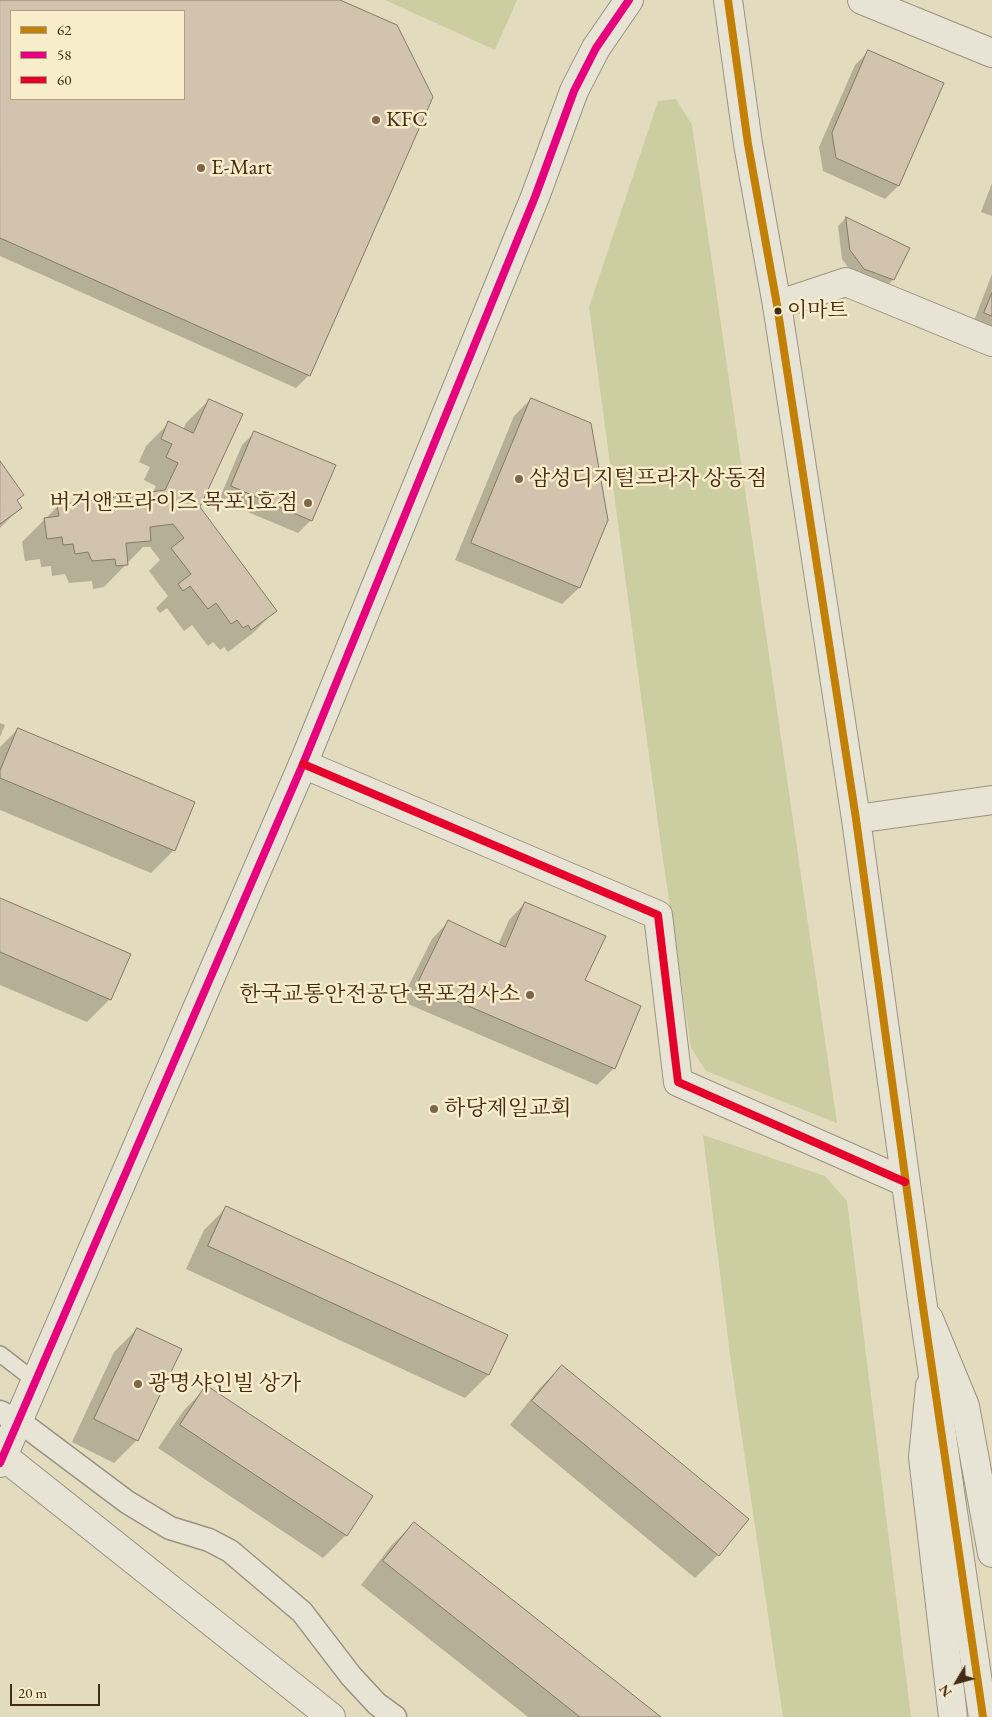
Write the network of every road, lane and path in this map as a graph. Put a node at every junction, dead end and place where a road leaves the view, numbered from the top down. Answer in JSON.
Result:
{"nodes":[{"id":1,"x":628,"y":0,"type":"edge"},
{"id":2,"x":728,"y":0,"type":"edge"},
{"id":3,"x":862,"y":0,"type":"edge"},
{"id":4,"x":992,"y":53,"type":"edge"},
{"id":5,"x":777,"y":305,"type":"junction"},
{"id":6,"x":992,"y":342,"type":"edge"},
{"id":7,"x":302,"y":764,"type":"junction"},
{"id":8,"x":992,"y":800,"type":"edge"},
{"id":9,"x":856,"y":819,"type":"junction"},
{"id":10,"x":905,"y":1182,"type":"junction"},
{"id":11,"x":922,"y":1300,"type":"junction"},
{"id":12,"x":0,"y":1354,"type":"edge"},
{"id":13,"x":932,"y":1362,"type":"junction"},
{"id":14,"x":36,"y":1381,"type":"junction"},
{"id":15,"x":9,"y":1416,"type":"edge"},
{"id":16,"x":1,"y":1460,"type":"edge"},
{"id":17,"x":992,"y":1553,"type":"edge"},
{"id":18,"x":332,"y":1717,"type":"edge"},
{"id":19,"x":395,"y":1717,"type":"edge"},
{"id":20,"x":953,"y":1717,"type":"edge"},
{"id":21,"x":983,"y":1717,"type":"edge"}],
"edges":[{"from":1,"to":7,"type":"street"},
{"from":2,"to":5,"type":"street"},
{"from":3,"to":4,"type":"street"},
{"from":5,"to":6,"type":"street"},
{"from":5,"to":9,"type":"street"},
{"from":7,"to":10,"type":"street"},
{"from":7,"to":14,"type":"street"},
{"from":8,"to":9,"type":"street"},
{"from":9,"to":10,"type":"street"},
{"from":10,"to":11,"type":"street"},
{"from":11,"to":13,"type":"street"},
{"from":11,"to":17,"type":"street"},
{"from":12,"to":14,"type":"lane"},
{"from":13,"to":20,"type":"street"},
{"from":13,"to":21,"type":"street"},
{"from":14,"to":15,"type":"street"},
{"from":15,"to":16,"type":"street"},
{"from":15,"to":19,"type":"street"},
{"from":16,"to":18,"type":"street"}]}
